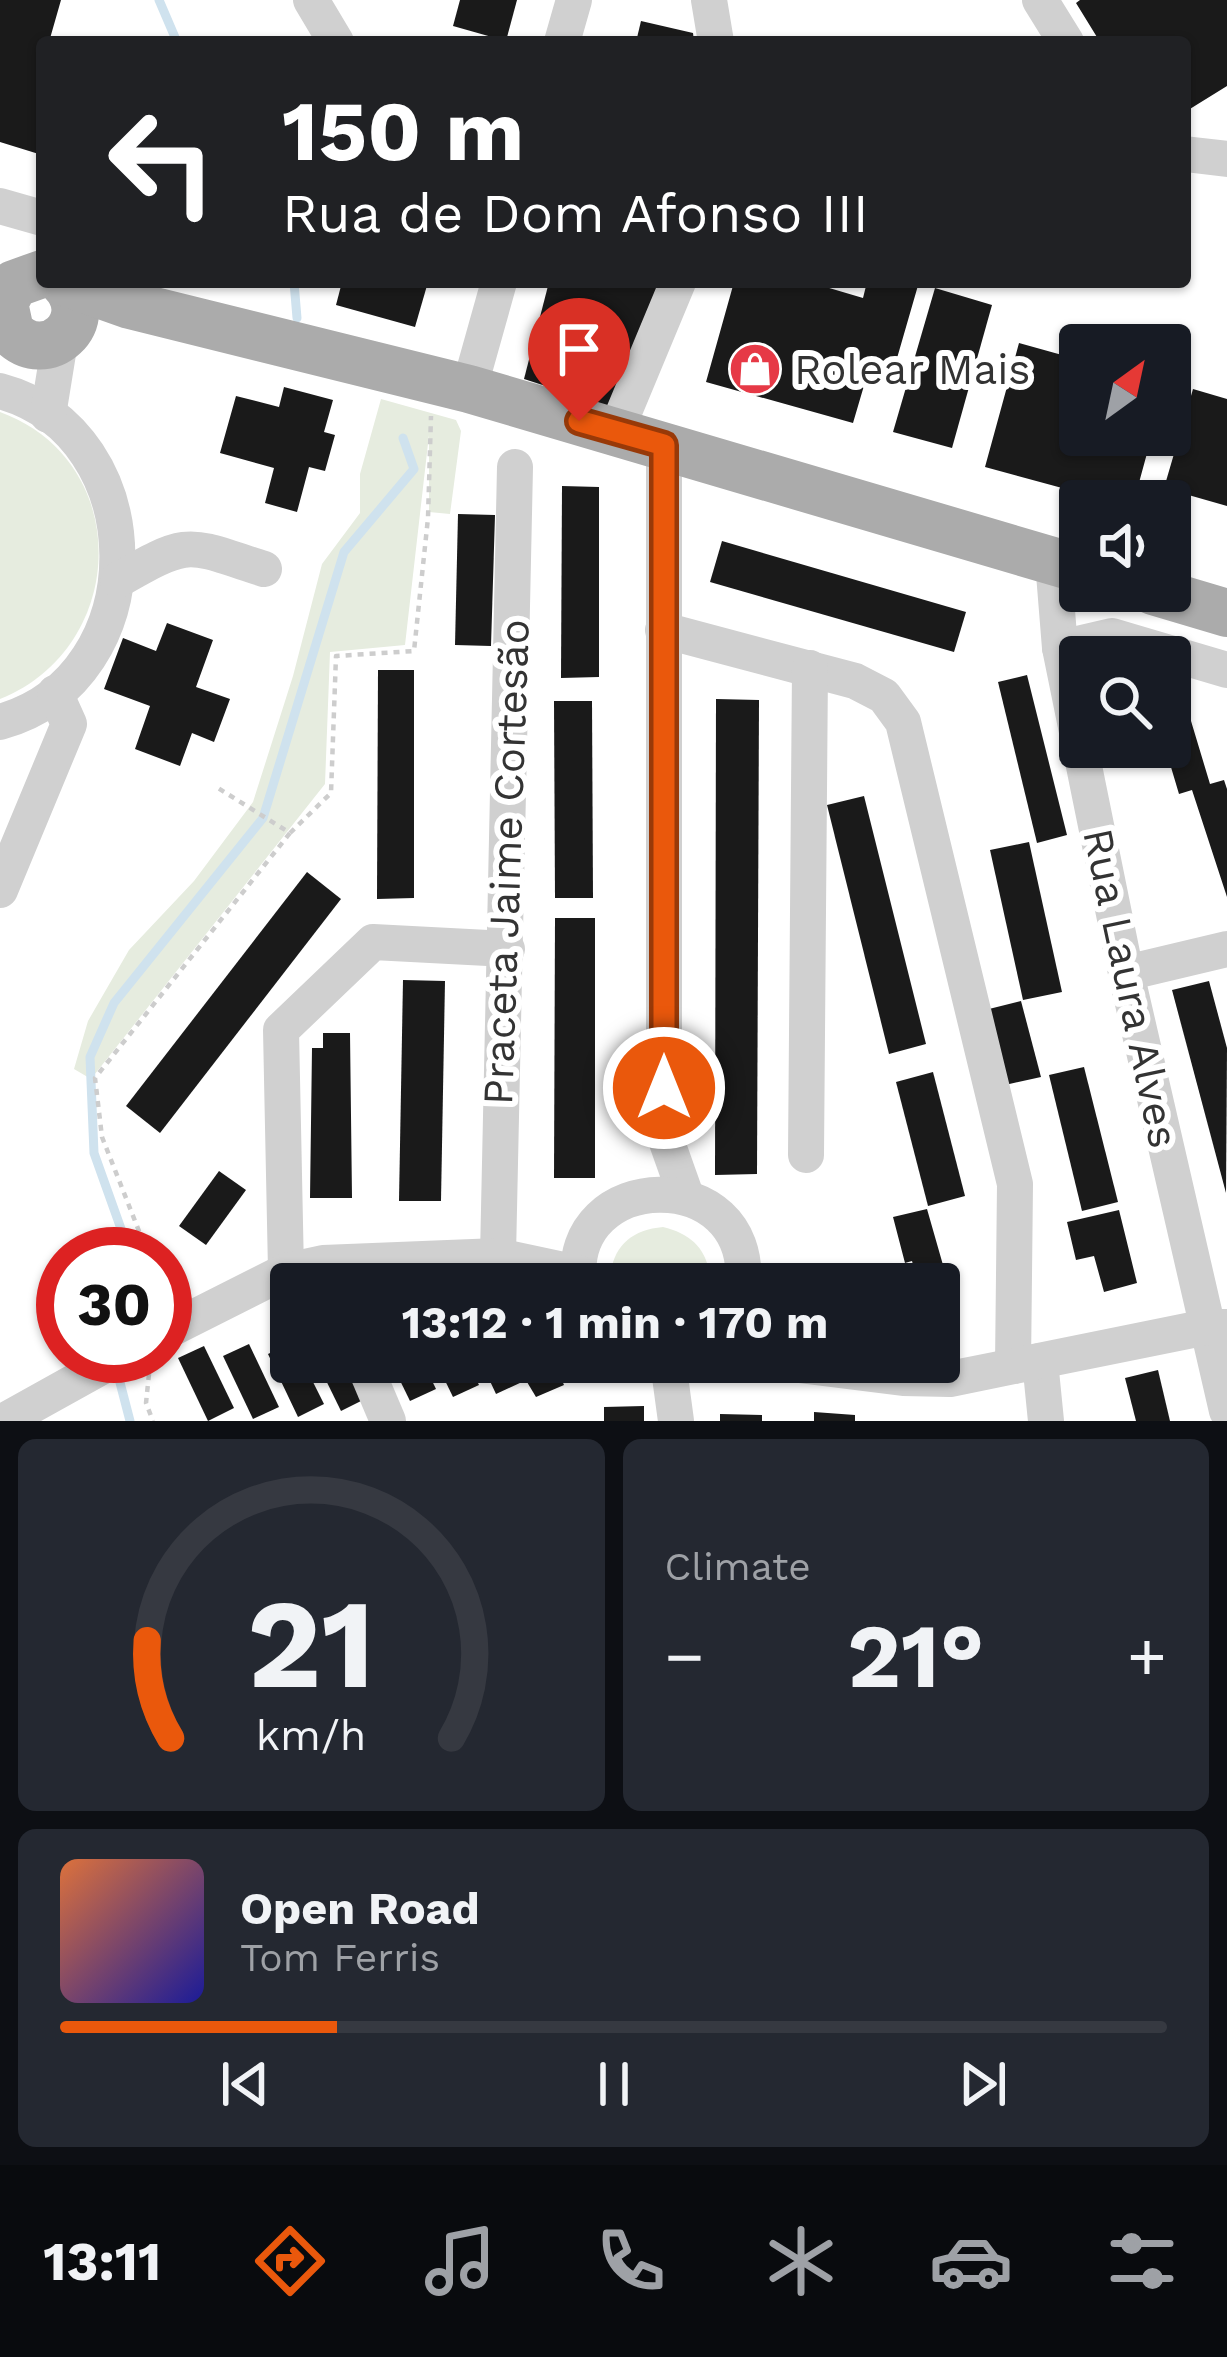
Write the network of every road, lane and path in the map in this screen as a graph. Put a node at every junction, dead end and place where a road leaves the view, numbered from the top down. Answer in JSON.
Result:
{"nodes":[{"id":1,"x":311,"y":0,"type":"edge"},
{"id":2,"x":574,"y":0,"type":"edge"},
{"id":3,"x":710,"y":0,"type":"edge"},
{"id":4,"x":1040,"y":0,"type":"edge"},
{"id":5,"x":332,"y":36,"type":"edge"},
{"id":6,"x":564,"y":36,"type":"edge"},
{"id":7,"x":715,"y":36,"type":"edge"},
{"id":8,"x":1062,"y":36,"type":"edge"},
{"id":9,"x":1191,"y":155,"type":"edge"},
{"id":10,"x":1227,"y":159,"type":"edge"},
{"id":11,"x":0,"y":206,"type":"edge"},
{"id":12,"x":36,"y":216,"type":"edge"},
{"id":13,"x":497,"y":288,"type":"edge"},
{"id":14,"x":676,"y":288,"type":"edge"},
{"id":15,"x":24,"y":295,"type":"edge"},
{"id":16,"x":152,"y":300,"type":"edge"},
{"id":17,"x":65,"y":336,"type":"junction"},
{"id":18,"x":0,"y":391,"type":"edge"},
{"id":19,"x":450,"y":402,"type":"junction"},
{"id":20,"x":47,"y":415,"type":"junction"},
{"id":21,"x":616,"y":431,"type":"junction"},
{"id":22,"x":664,"y":445,"type":"junction"},
{"id":23,"x":515,"y":467,"type":"dead end"},
{"id":24,"x":1059,"y":563,"type":"edge"},
{"id":25,"x":264,"y":568,"type":"dead end"},
{"id":26,"x":118,"y":580,"type":"junction"},
{"id":27,"x":1191,"y":602,"type":"edge"},
{"id":28,"x":1227,"y":613,"type":"edge"},
{"id":29,"x":663,"y":630,"type":"junction"},
{"id":30,"x":1191,"y":659,"type":"edge"},
{"id":31,"x":810,"y":668,"type":"junction"},
{"id":32,"x":1227,"y":670,"type":"edge"},
{"id":33,"x":55,"y":693,"type":"junction"},
{"id":34,"x":0,"y":722,"type":"edge"},
{"id":35,"x":1084,"y":768,"type":"edge"},
{"id":36,"x":218,"y":788,"type":"dead end"},
{"id":37,"x":290,"y":833,"type":"junction"},
{"id":38,"x":0,"y":890,"type":"edge"},
{"id":39,"x":507,"y":949,"type":"junction"},
{"id":40,"x":1227,"y":949,"type":"edge"},
{"id":41,"x":1126,"y":973,"type":"junction"},
{"id":42,"x":664,"y":1134,"type":"junction"},
{"id":43,"x":806,"y":1155,"type":"dead end"},
{"id":44,"x":636,"y":1196,"type":"junction"},
{"id":45,"x":686,"y":1196,"type":"junction"},
{"id":46,"x":137,"y":1227,"type":"edge"},
{"id":47,"x":498,"y":1256,"type":"junction"},
{"id":48,"x":286,"y":1263,"type":"edge"},
{"id":49,"x":432,"y":1263,"type":"edge"},
{"id":50,"x":523,"y":1263,"type":"edge"},
{"id":51,"x":580,"y":1263,"type":"edge"},
{"id":52,"x":741,"y":1263,"type":"edge"},
{"id":53,"x":270,"y":1279,"type":"edge"},
{"id":54,"x":192,"y":1319,"type":"edge"},
{"id":55,"x":1217,"y":1327,"type":"edge"},
{"id":56,"x":1027,"y":1364,"type":"junction"},
{"id":57,"x":960,"y":1375,"type":"edge"},
{"id":58,"x":72,"y":1383,"type":"edge"},
{"id":59,"x":148,"y":1383,"type":"edge"},
{"id":60,"x":373,"y":1383,"type":"edge"},
{"id":61,"x":671,"y":1383,"type":"edge"},
{"id":62,"x":1227,"y":1412,"type":"edge"},
{"id":63,"x":4,"y":1421,"type":"edge"},
{"id":64,"x":153,"y":1421,"type":"edge"},
{"id":65,"x":388,"y":1421,"type":"edge"},
{"id":66,"x":676,"y":1421,"type":"edge"},
{"id":67,"x":1046,"y":1421,"type":"edge"}],
"edges":[{"from":1,"to":5,"type":"street"},
{"from":2,"to":6,"type":"street"},
{"from":3,"to":7,"type":"street"},
{"from":4,"to":8,"type":"street"},
{"from":9,"to":10,"type":"street"},
{"from":11,"to":12,"type":"street"},
{"from":13,"to":19,"type":"street"},
{"from":14,"to":21,"type":"street"},
{"from":15,"to":16,"type":"main road"},
{"from":15,"to":17,"type":"main road"},
{"from":16,"to":17,"type":"main road"},
{"from":16,"to":19,"type":"main road"},
{"from":17,"to":20,"type":"street"},
{"from":18,"to":20,"type":"street"},
{"from":19,"to":21,"type":"main road"},
{"from":19,"to":37,"type":"path"},
{"from":20,"to":26,"type":"street"},
{"from":21,"to":22,"type":"main road"},
{"from":22,"to":24,"type":"main road"},
{"from":22,"to":29,"type":"street"},
{"from":23,"to":39,"type":"street","name":"Praceta Jaime Cortesão"},
{"from":25,"to":26,"type":"street"},
{"from":26,"to":33,"type":"street"},
{"from":27,"to":28,"type":"main road"},
{"from":29,"to":31,"type":"street"},
{"from":29,"to":42,"type":"street"},
{"from":30,"to":32,"type":"street"},
{"from":31,"to":43,"type":"street"},
{"from":31,"to":56,"type":"street"},
{"from":33,"to":34,"type":"street"},
{"from":33,"to":38,"type":"street"},
{"from":35,"to":41,"type":"street","name":"Rua Laura Alves"},
{"from":36,"to":37,"type":"path"},
{"from":37,"to":46,"type":"path"},
{"from":39,"to":47,"type":"street","name":"Praceta Jaime Cortesão"},
{"from":39,"to":48,"type":"street"},
{"from":40,"to":41,"type":"street"},
{"from":41,"to":55,"type":"street","name":"Rua Laura Alves"},
{"from":42,"to":44,"type":"street"},
{"from":42,"to":45,"type":"street"},
{"from":44,"to":45,"type":"street"},
{"from":44,"to":51,"type":"street"},
{"from":45,"to":52,"type":"street"},
{"from":47,"to":49,"type":"street"},
{"from":47,"to":50,"type":"street"},
{"from":53,"to":54,"type":"street"},
{"from":55,"to":56,"type":"street"},
{"from":55,"to":62,"type":"street","name":"Rua Laura Alves"},
{"from":56,"to":57,"type":"street"},
{"from":56,"to":67,"type":"street"},
{"from":58,"to":63,"type":"street"},
{"from":59,"to":64,"type":"path"},
{"from":60,"to":65,"type":"street"},
{"from":61,"to":66,"type":"street"}]}
